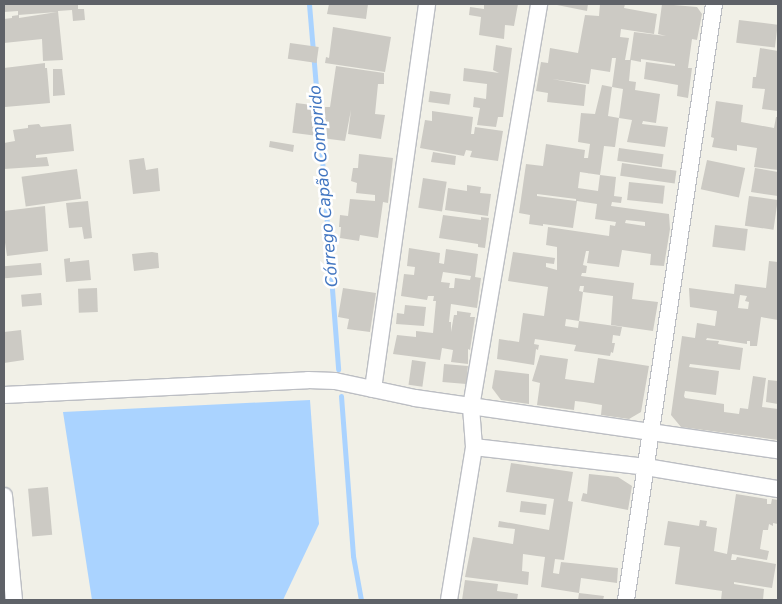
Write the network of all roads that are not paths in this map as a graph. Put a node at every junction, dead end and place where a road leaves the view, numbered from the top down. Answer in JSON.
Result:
{"nodes":[{"id":1,"x":427,"y":4,"type":"edge"},
{"id":2,"x":539,"y":4,"type":"edge"},
{"id":3,"x":714,"y":4,"type":"edge"},
{"id":4,"x":373,"y":389,"type":"junction"},
{"id":5,"x":4,"y":395,"type":"edge"},
{"id":6,"x":471,"y":407,"type":"junction"},
{"id":7,"x":652,"y":433,"type":"junction"},
{"id":8,"x":474,"y":447,"type":"junction"},
{"id":9,"x":778,"y":450,"type":"edge"},
{"id":10,"x":646,"y":467,"type":"junction"},
{"id":11,"x":778,"y":489,"type":"edge"},
{"id":12,"x":4,"y":496,"type":"edge"},
{"id":13,"x":14,"y":600,"type":"edge"},
{"id":14,"x":449,"y":600,"type":"edge"},
{"id":15,"x":626,"y":600,"type":"edge"}],
"edges":[{"from":1,"to":4,"type":"street"},
{"from":2,"to":6,"type":"street"},
{"from":3,"to":7,"type":"street"},
{"from":4,"to":5,"type":"street"},
{"from":4,"to":6,"type":"street"},
{"from":6,"to":7,"type":"street"},
{"from":6,"to":8,"type":"street"},
{"from":7,"to":9,"type":"street"},
{"from":7,"to":10,"type":"street"},
{"from":8,"to":10,"type":"street"},
{"from":8,"to":14,"type":"street"},
{"from":10,"to":11,"type":"street"},
{"from":10,"to":15,"type":"street"},
{"from":12,"to":13,"type":"street"}]}
